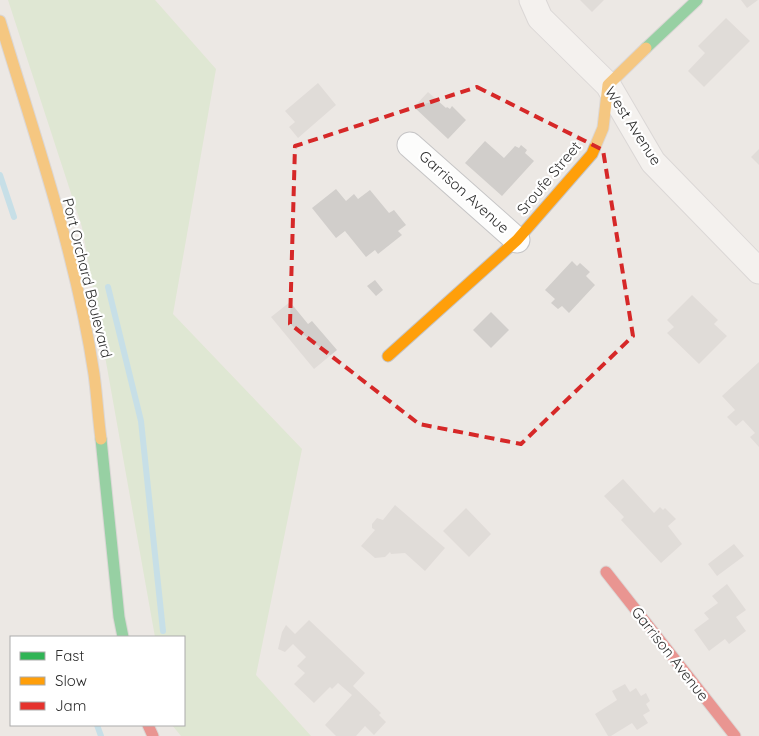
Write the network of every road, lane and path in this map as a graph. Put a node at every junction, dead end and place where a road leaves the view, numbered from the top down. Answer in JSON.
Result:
{"nodes":[{"id":1,"x":532,"y":0,"type":"edge"},
{"id":2,"x":697,"y":0,"type":"edge"},
{"id":3,"x":0,"y":21,"type":"edge"},
{"id":4,"x":608,"y":85,"type":"junction"},
{"id":5,"x":410,"y":145,"type":"dead end"},
{"id":6,"x":517,"y":240,"type":"junction"},
{"id":7,"x":759,"y":271,"type":"edge"},
{"id":8,"x":388,"y":356,"type":"dead end"},
{"id":9,"x":606,"y":572,"type":"dead end"},
{"id":10,"x":123,"y":636,"type":"edge"},
{"id":11,"x":735,"y":736,"type":"edge"}],
"edges":[{"from":1,"to":4,"type":"street","name":"West Avenue"},
{"from":2,"to":4,"type":"street"},
{"from":3,"to":10,"type":"street","name":"Port Orchard Boulevard"},
{"from":4,"to":6,"type":"street","name":"Sroufe Street"},
{"from":4,"to":7,"type":"street","name":"West Avenue"},
{"from":5,"to":6,"type":"street","name":"Garrison Avenue"},
{"from":6,"to":8,"type":"street","name":"Sroufe Street"},
{"from":9,"to":11,"type":"street","name":"Garrison Avenue"}]}
